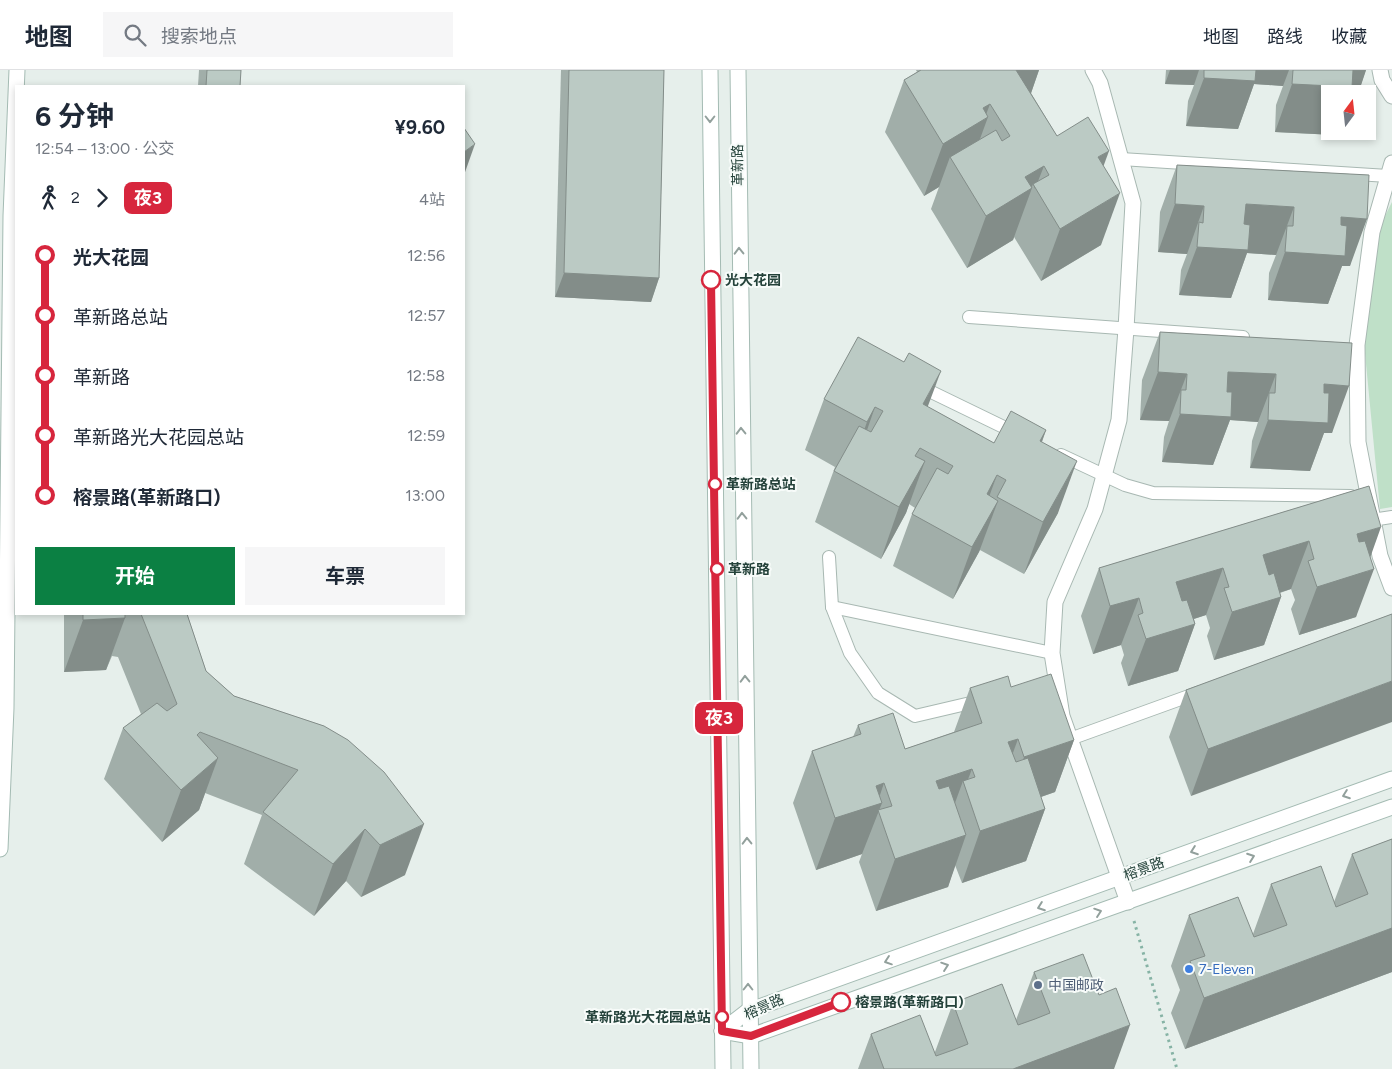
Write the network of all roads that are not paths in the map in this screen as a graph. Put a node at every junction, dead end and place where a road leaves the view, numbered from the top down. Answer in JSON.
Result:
{"nodes":[{"id":1,"x":17,"y":70,"type":"edge"},
{"id":2,"x":710,"y":70,"type":"edge"},
{"id":3,"x":738,"y":70,"type":"edge"},
{"id":4,"x":1093,"y":70,"type":"edge"},
{"id":5,"x":1380,"y":70,"type":"edge"},
{"id":6,"x":16,"y":85,"type":"edge"},
{"id":7,"x":1392,"y":96,"type":"edge"},
{"id":8,"x":15,"y":116,"type":"edge"},
{"id":9,"x":1121,"y":159,"type":"junction"},
{"id":10,"x":1390,"y":170,"type":"edge"},
{"id":11,"x":969,"y":317,"type":"dead end"},
{"id":12,"x":1126,"y":329,"type":"junction"},
{"id":13,"x":1261,"y":338,"type":"edge"},
{"id":14,"x":905,"y":379,"type":"edge"},
{"id":15,"x":1026,"y":438,"type":"edge"},
{"id":16,"x":1052,"y":451,"type":"edge"},
{"id":17,"x":1104,"y":476,"type":"junction"},
{"id":18,"x":1368,"y":497,"type":"junction"},
{"id":19,"x":1392,"y":517,"type":"edge"},
{"id":20,"x":1372,"y":520,"type":"junction"},
{"id":21,"x":829,"y":557,"type":"dead end"},
{"id":22,"x":1392,"y":588,"type":"edge"},
{"id":23,"x":832,"y":607,"type":"junction"},
{"id":24,"x":1052,"y":653,"type":"junction"},
{"id":25,"x":1208,"y":689,"type":"edge"},
{"id":26,"x":991,"y":699,"type":"edge"},
{"id":27,"x":1070,"y":738,"type":"junction"},
{"id":28,"x":1392,"y":779,"type":"edge"},
{"id":29,"x":1392,"y":807,"type":"edge"},
{"id":30,"x":0,"y":849,"type":"edge"},
{"id":31,"x":1120,"y":878,"type":"junction"},
{"id":32,"x":1128,"y":902,"type":"junction"},
{"id":33,"x":748,"y":1011,"type":"junction"},
{"id":34,"x":722,"y":1031,"type":"junction"},
{"id":35,"x":751,"y":1036,"type":"junction"},
{"id":36,"x":722,"y":1069,"type":"edge"},
{"id":37,"x":751,"y":1069,"type":"edge"}],
"edges":[{"from":1,"to":6,"type":"street"},
{"from":2,"to":34,"type":"street","name":"革新路","one_way":true},
{"from":33,"to":3,"type":"street","name":"革新路","one_way":true},
{"from":4,"to":9,"type":"street"},
{"from":5,"to":7,"type":"street"},
{"from":8,"to":30,"type":"street"},
{"from":9,"to":10,"type":"lane"},
{"from":9,"to":12,"type":"street"},
{"from":10,"to":18,"type":"street"},
{"from":11,"to":12,"type":"lane"},
{"from":12,"to":13,"type":"lane"},
{"from":12,"to":17,"type":"street"},
{"from":14,"to":15,"type":"lane"},
{"from":16,"to":17,"type":"lane"},
{"from":17,"to":18,"type":"lane"},
{"from":17,"to":24,"type":"street"},
{"from":18,"to":20,"type":"street"},
{"from":19,"to":20,"type":"lane"},
{"from":20,"to":22,"type":"street"},
{"from":21,"to":23,"type":"lane"},
{"from":23,"to":24,"type":"lane"},
{"from":23,"to":26,"type":"lane"},
{"from":24,"to":27,"type":"street"},
{"from":25,"to":27,"type":"lane"},
{"from":27,"to":31,"type":"street"},
{"from":28,"to":31,"type":"street","name":"榕景路","one_way":true},
{"from":32,"to":29,"type":"street","name":"榕景路","one_way":true},
{"from":31,"to":32,"type":"street"},
{"from":31,"to":33,"type":"street","name":"榕景路","one_way":true},
{"from":35,"to":32,"type":"street","name":"榕景路","one_way":true},
{"from":33,"to":34,"type":"street","name":"榕景路"},
{"from":33,"to":35,"type":"street","name":"革新路"},
{"from":34,"to":35,"type":"street","name":"榕景路"},
{"from":34,"to":36,"type":"street","name":"革新路"},
{"from":35,"to":37,"type":"street","name":"革新路"}]}
